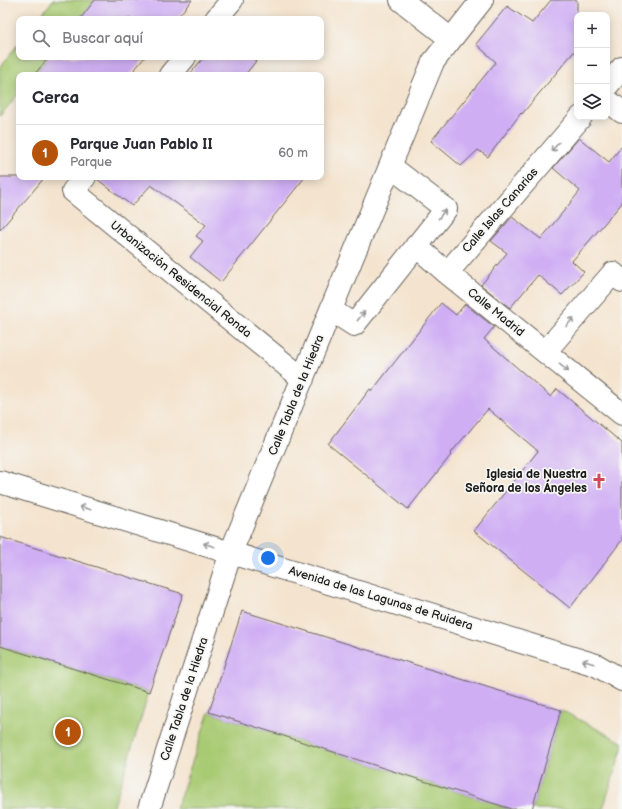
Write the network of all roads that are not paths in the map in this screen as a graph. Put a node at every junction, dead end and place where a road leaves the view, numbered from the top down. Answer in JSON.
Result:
{"nodes":[{"id":1,"x":232,"y":0,"type":"edge"},
{"id":2,"x":401,"y":0,"type":"edge"},
{"id":3,"x":482,"y":0,"type":"edge"},
{"id":4,"x":219,"y":16,"type":"edge"},
{"id":5,"x":451,"y":39,"type":"junction"},
{"id":6,"x":182,"y":60,"type":"edge"},
{"id":7,"x":622,"y":68,"type":"edge"},
{"id":8,"x":172,"y":72,"type":"edge"},
{"id":9,"x":609,"y":84,"type":"edge"},
{"id":10,"x":610,"y":102,"type":"edge"},
{"id":11,"x":622,"y":112,"type":"edge"},
{"id":12,"x":578,"y":120,"type":"edge"},
{"id":13,"x":390,"y":166,"type":"junction"},
{"id":14,"x":83,"y":180,"type":"edge"},
{"id":15,"x":416,"y":246,"type":"junction"},
{"id":16,"x":447,"y":273,"type":"junction"},
{"id":17,"x":622,"y":280,"type":"edge"},
{"id":18,"x":331,"y":310,"type":"junction"},
{"id":19,"x":544,"y":352,"type":"junction"},
{"id":20,"x":303,"y":379,"type":"junction"},
{"id":21,"x":622,"y":414,"type":"edge"},
{"id":22,"x":0,"y":482,"type":"edge"},
{"id":23,"x":231,"y":552,"type":"junction"},
{"id":24,"x":622,"y":680,"type":"edge"},
{"id":25,"x":149,"y":809,"type":"edge"}],
"edges":[{"from":1,"to":4,"type":"street"},
{"from":2,"to":5,"type":"street"},
{"from":3,"to":5,"type":"street","name":"Calle Tabla de la Hiedra"},
{"from":5,"to":13,"type":"street","name":"Calle Tabla de la Hiedra"},
{"from":6,"to":8,"type":"street"},
{"from":7,"to":9,"type":"street"},
{"from":10,"to":11,"type":"street"},
{"from":12,"to":16,"type":"street","name":"Calle Islas Canarias","one_way":true},
{"from":15,"to":13,"type":"street","one_way":true},
{"from":13,"to":18,"type":"street","name":"Calle Tabla de la Hiedra"},
{"from":14,"to":20,"type":"street","name":"Urbanización Residencial Ronda"},
{"from":15,"to":16,"type":"street"},
{"from":18,"to":15,"type":"street","one_way":true},
{"from":16,"to":19,"type":"street","name":"Calle Madrid"},
{"from":19,"to":17,"type":"street","one_way":true},
{"from":18,"to":20,"type":"street","name":"Calle Tabla de la Hiedra"},
{"from":19,"to":21,"type":"street","name":"Calle Madrid","one_way":true},
{"from":20,"to":23,"type":"street","name":"Calle Tabla de la Hiedra"},
{"from":23,"to":22,"type":"street","name":"Avenida de las Lagunas de Ruidera","one_way":true},
{"from":24,"to":23,"type":"street","name":"Avenida de las Lagunas de Ruidera","one_way":true},
{"from":23,"to":25,"type":"street","name":"Calle Tabla de la Hiedra"}]}
